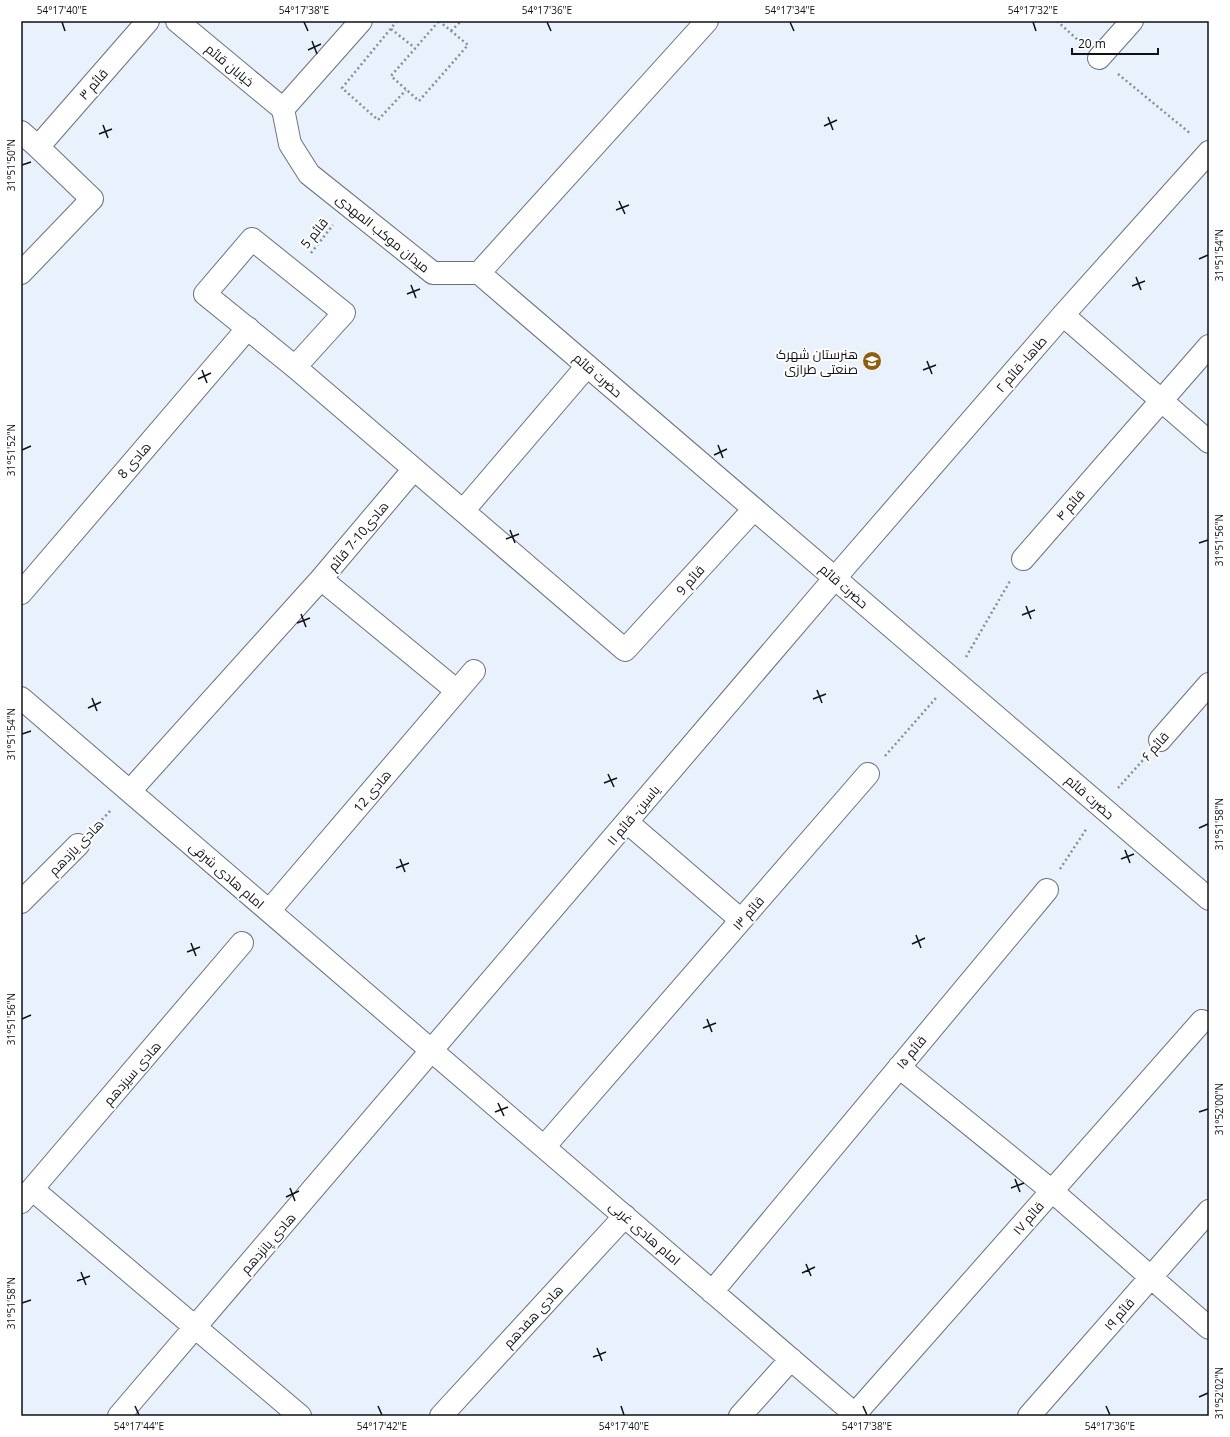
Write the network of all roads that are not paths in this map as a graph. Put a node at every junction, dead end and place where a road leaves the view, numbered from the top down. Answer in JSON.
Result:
{"nodes":[{"id":1,"x":148,"y":21,"type":"edge"},
{"id":2,"x":177,"y":21,"type":"edge"},
{"id":3,"x":361,"y":21,"type":"edge"},
{"id":4,"x":707,"y":21,"type":"edge"},
{"id":5,"x":1132,"y":21,"type":"edge"},
{"id":6,"x":1099,"y":58,"type":"road end"},
{"id":7,"x":284,"y":109,"type":"junction"},
{"id":8,"x":21,"y":132,"type":"edge"},
{"id":9,"x":38,"y":147,"type":"junction"},
{"id":10,"x":1209,"y":152,"type":"edge"},
{"id":11,"x":21,"y":273,"type":"edge"},
{"id":12,"x":479,"y":273,"type":"junction"},
{"id":13,"x":1063,"y":315,"type":"junction"},
{"id":14,"x":248,"y":328,"type":"junction"},
{"id":15,"x":1209,"y":346,"type":"edge"},
{"id":16,"x":587,"y":366,"type":"junction"},
{"id":17,"x":295,"y":367,"type":"junction"},
{"id":18,"x":1161,"y":400,"type":"junction"},
{"id":19,"x":1209,"y":442,"type":"edge"},
{"id":20,"x":414,"y":469,"type":"junction"},
{"id":21,"x":754,"y":509,"type":"junction"},
{"id":22,"x":463,"y":511,"type":"junction"},
{"id":23,"x":1023,"y":559,"type":"road end"},
{"id":24,"x":835,"y":578,"type":"junction"},
{"id":25,"x":321,"y":579,"type":"junction"},
{"id":26,"x":21,"y":593,"type":"edge"},
{"id":27,"x":474,"y":671,"type":"dead end"},
{"id":28,"x":1209,"y":684,"type":"edge"},
{"id":29,"x":458,"y":691,"type":"junction"},
{"id":30,"x":21,"y":698,"type":"edge"},
{"id":31,"x":1160,"y":740,"type":"road end"},
{"id":32,"x":868,"y":774,"type":"road end"},
{"id":33,"x":130,"y":791,"type":"junction"},
{"id":34,"x":627,"y":822,"type":"junction"},
{"id":35,"x":78,"y":845,"type":"road end"},
{"id":36,"x":1047,"y":890,"type":"road end"},
{"id":37,"x":1209,"y":899,"type":"edge"},
{"id":38,"x":21,"y":902,"type":"edge"},
{"id":39,"x":269,"y":911,"type":"junction"},
{"id":40,"x":741,"y":920,"type":"junction"},
{"id":41,"x":242,"y":943,"type":"dead end"},
{"id":42,"x":1202,"y":1021,"type":"dead end"},
{"id":43,"x":432,"y":1051,"type":"junction"},
{"id":44,"x":899,"y":1067,"type":"junction"},
{"id":45,"x":544,"y":1147,"type":"junction"},
{"id":46,"x":1052,"y":1191,"type":"junction"},
{"id":47,"x":27,"y":1196,"type":"edge"},
{"id":48,"x":1209,"y":1211,"type":"edge"},
{"id":49,"x":625,"y":1216,"type":"junction"},
{"id":50,"x":1151,"y":1277,"type":"junction"},
{"id":51,"x":712,"y":1292,"type":"junction"},
{"id":52,"x":195,"y":1327,"type":"junction"},
{"id":53,"x":1209,"y":1328,"type":"edge"},
{"id":54,"x":791,"y":1359,"type":"junction"},
{"id":55,"x":856,"y":1415,"type":"edge"},
{"id":56,"x":119,"y":1416,"type":"edge"},
{"id":57,"x":300,"y":1416,"type":"edge"},
{"id":58,"x":441,"y":1416,"type":"edge"},
{"id":59,"x":740,"y":1416,"type":"edge"},
{"id":60,"x":1029,"y":1416,"type":"edge"}],
"edges":[{"from":1,"to":9,"type":"street","name":"قائم ۳"},
{"from":2,"to":7,"type":"street","name":"خیابان قائم"},
{"from":3,"to":7,"type":"street"},
{"from":4,"to":12,"type":"street"},
{"from":5,"to":6,"type":"street"},
{"from":7,"to":12,"type":"street","name":"میدان موکب المهدی"},
{"from":8,"to":9,"type":"street"},
{"from":9,"to":11,"type":"street"},
{"from":10,"to":13,"type":"street","name":"طاها- قائم ۲"},
{"from":12,"to":16,"type":"street","name":"حضرت قائم"},
{"from":13,"to":18,"type":"street"},
{"from":13,"to":24,"type":"street","name":"طاها- قائم ۲"},
{"from":14,"to":17,"type":"street"},
{"from":14,"to":17,"type":"street"},
{"from":14,"to":26,"type":"street","name":"هادی 8"},
{"from":15,"to":18,"type":"street","name":"قائم ۴"},
{"from":16,"to":21,"type":"street","name":"حضرت قائم"},
{"from":16,"to":22,"type":"street"},
{"from":17,"to":20,"type":"street"},
{"from":18,"to":19,"type":"street"},
{"from":18,"to":23,"type":"street","name":"قائم ۴"},
{"from":20,"to":22,"type":"street"},
{"from":20,"to":25,"type":"street","name":"هادی10-7 قائم"},
{"from":21,"to":22,"type":"street","name":"قائم 9"},
{"from":21,"to":24,"type":"street","name":"حضرت قائم"},
{"from":24,"to":34,"type":"street","name":"یاسین- قائم ۱۱"},
{"from":24,"to":37,"type":"street","name":"حضرت قائم"},
{"from":25,"to":29,"type":"street"},
{"from":25,"to":33,"type":"street","name":"هادی10-7 قائم"},
{"from":27,"to":29,"type":"street","name":"12 هادی"},
{"from":28,"to":31,"type":"street","name":"قائم ۶"},
{"from":29,"to":39,"type":"street","name":"12 هادی"},
{"from":30,"to":33,"type":"street","name":"امام هادی شرقی"},
{"from":32,"to":40,"type":"street","name":"قائم ۱۳"},
{"from":33,"to":39,"type":"street","name":"امام هادی شرقی"},
{"from":34,"to":40,"type":"street"},
{"from":34,"to":43,"type":"street","name":"یاسین- قائم ۱۱"},
{"from":35,"to":38,"type":"street","name":"هادی یازدهم"},
{"from":36,"to":44,"type":"street","name":"قائم ۱۵"},
{"from":39,"to":43,"type":"street","name":"امام هادی شرقی"},
{"from":40,"to":45,"type":"street","name":"قائم ۱۳"},
{"from":41,"to":47,"type":"street","name":"هادی سیزدهم"},
{"from":42,"to":46,"type":"street","name":"قائم ۱۷"},
{"from":43,"to":45,"type":"street","name":"امام هادی غربی"},
{"from":43,"to":52,"type":"street","name":"هادی پانزدهم"},
{"from":44,"to":46,"type":"street"},
{"from":44,"to":51,"type":"street","name":"قائم ۱۵"},
{"from":45,"to":49,"type":"street","name":"امام هادی غربی"},
{"from":46,"to":50,"type":"street"},
{"from":46,"to":55,"type":"street","name":"قائم ۱۷"},
{"from":47,"to":52,"type":"street"},
{"from":48,"to":50,"type":"street","name":"قائم ۱۹"},
{"from":49,"to":51,"type":"street","name":"امام هادی غربی"},
{"from":49,"to":58,"type":"street","name":"هادی هفدهم"},
{"from":50,"to":53,"type":"street"},
{"from":50,"to":60,"type":"street","name":"قائم ۱۹"},
{"from":51,"to":54,"type":"street","name":"امام هادی غربی"},
{"from":52,"to":56,"type":"street","name":"هادی پانزدهم"},
{"from":52,"to":57,"type":"street"},
{"from":54,"to":55,"type":"street","name":"امام هادی غربی"},
{"from":54,"to":59,"type":"street"}]}
